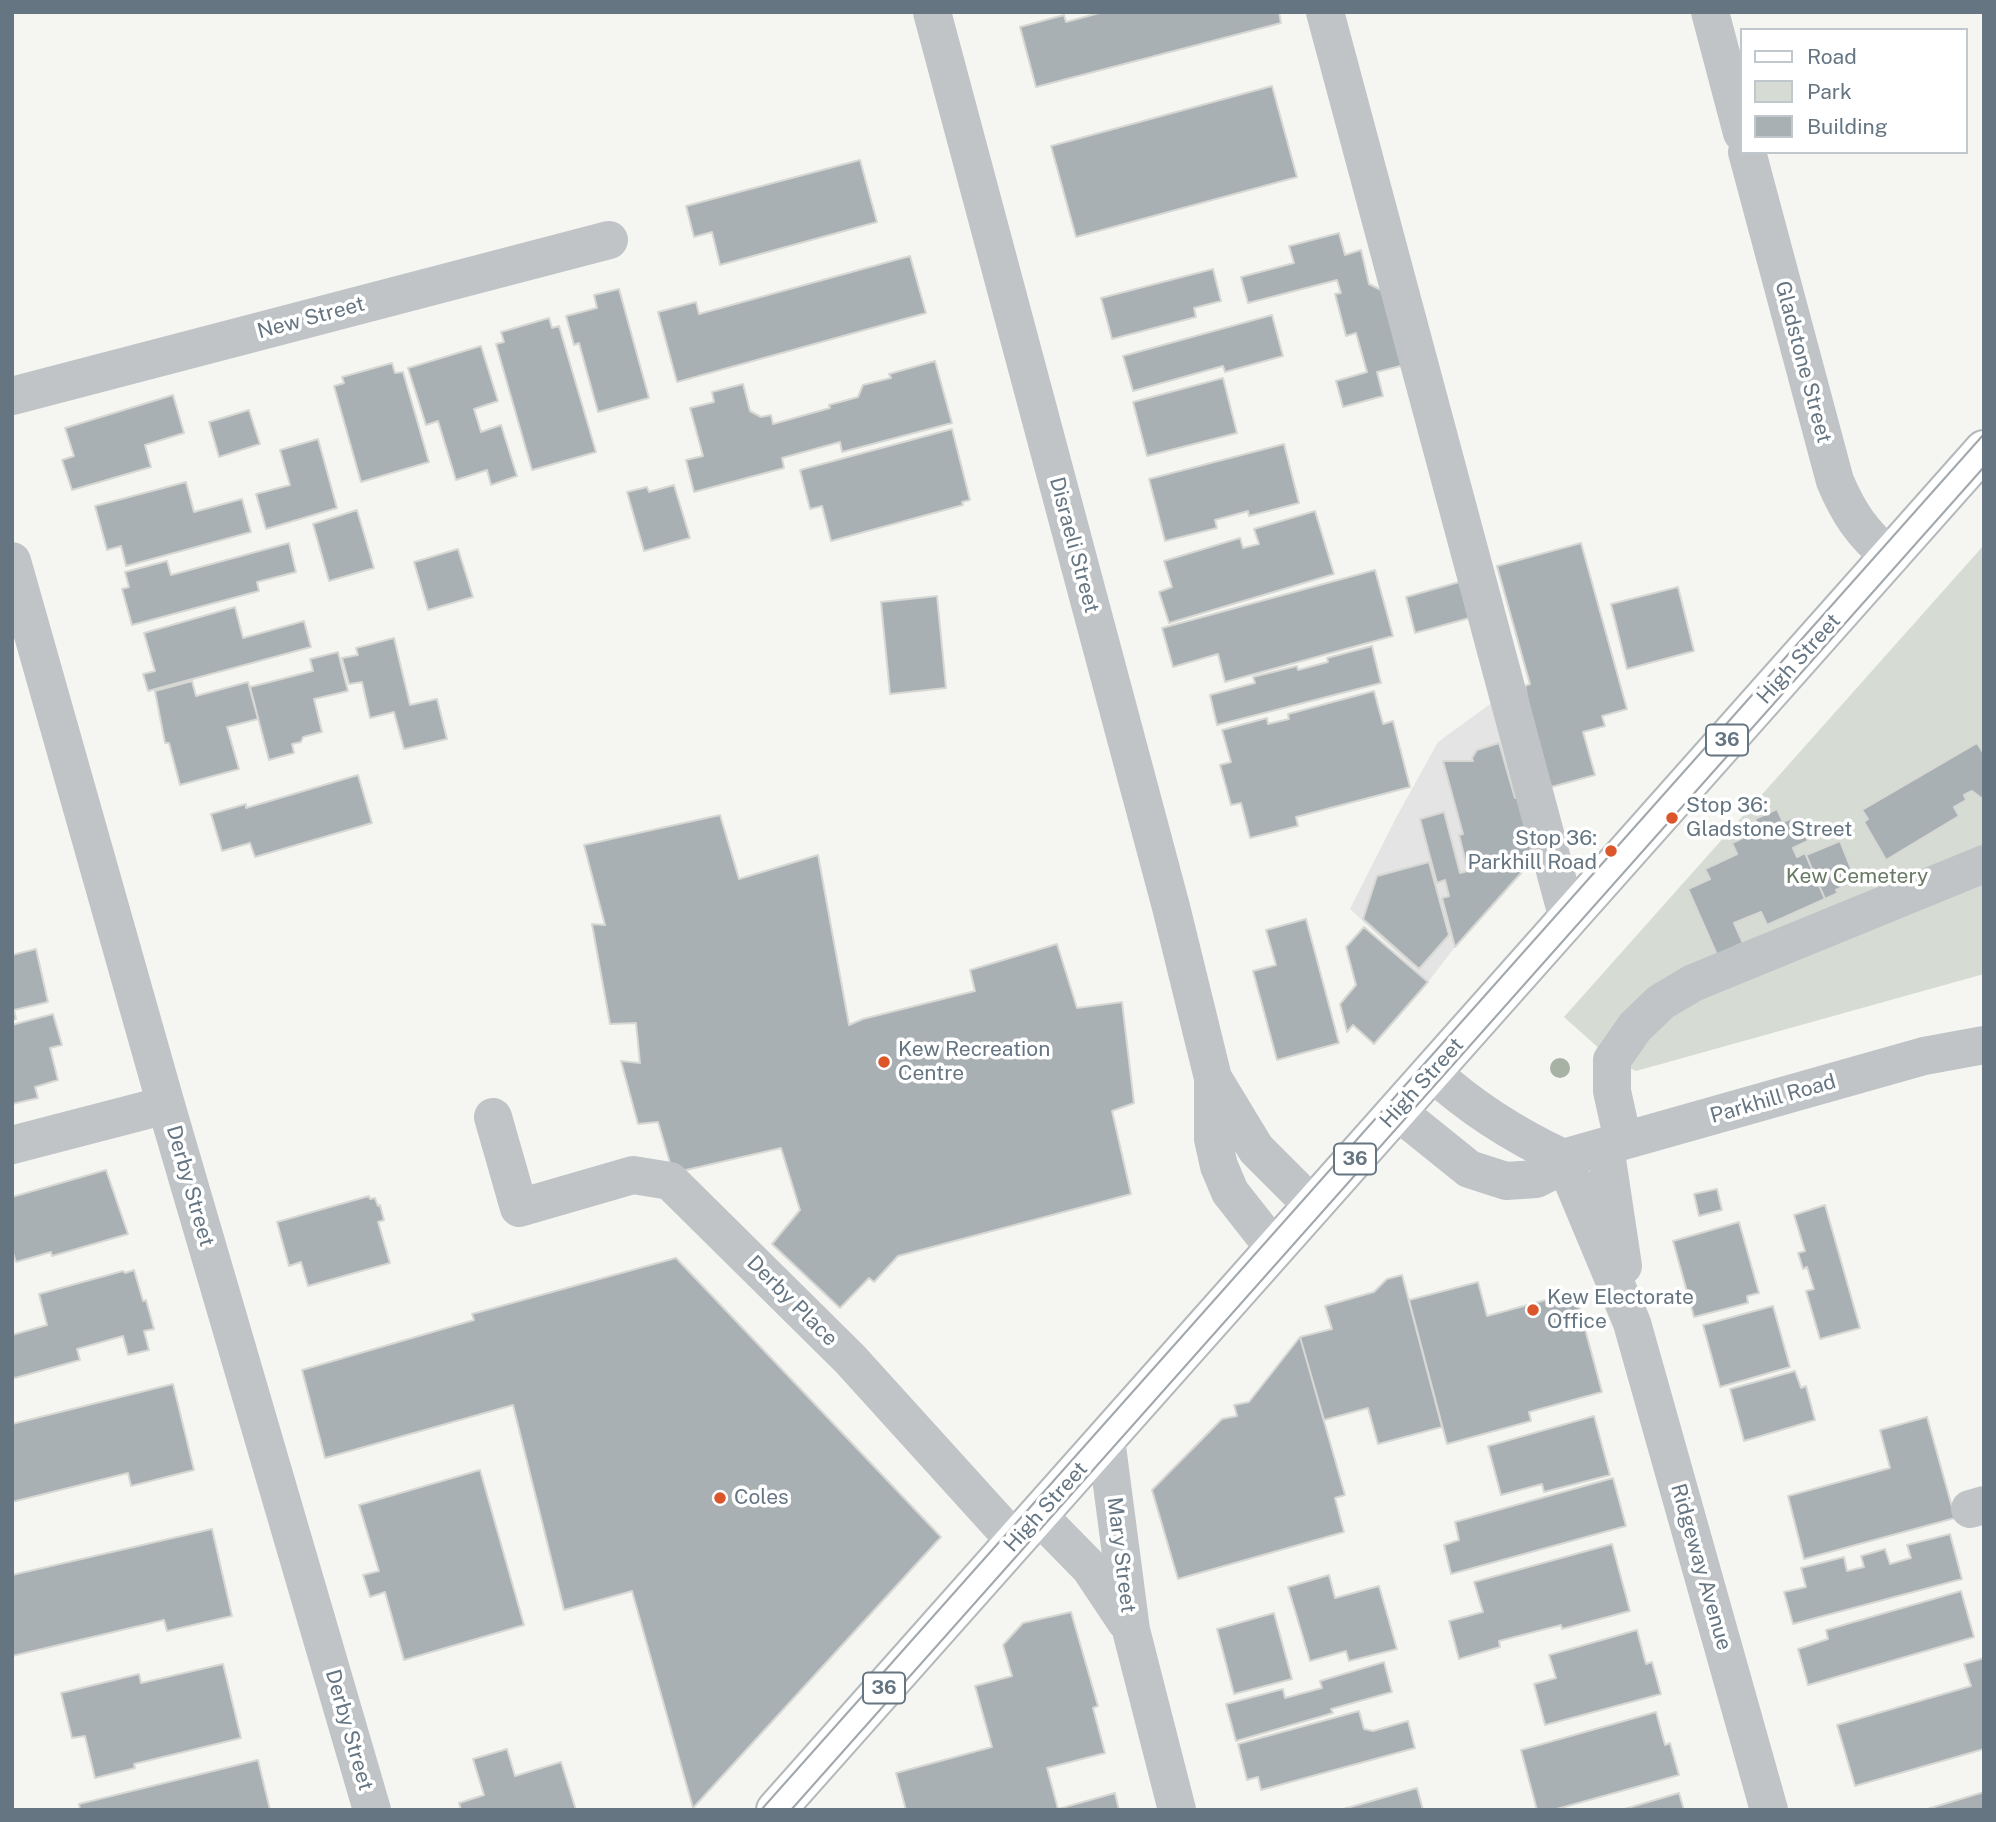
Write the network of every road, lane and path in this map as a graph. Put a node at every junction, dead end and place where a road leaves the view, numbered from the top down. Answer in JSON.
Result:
{"nodes":[{"id":1,"x":932,"y":12,"type":"edge"},
{"id":2,"x":1325,"y":12,"type":"edge"},
{"id":3,"x":1710,"y":12,"type":"edge"},
{"id":4,"x":1741,"y":129,"type":"edge"},
{"id":5,"x":1748,"y":154,"type":"edge"},
{"id":6,"x":610,"y":240,"type":"dead end"},
{"id":7,"x":12,"y":396,"type":"edge"},
{"id":8,"x":1984,"y":450,"type":"edge"},
{"id":9,"x":1890,"y":556,"type":"junction"},
{"id":10,"x":12,"y":561,"type":"edge"},
{"id":11,"x":1984,"y":864,"type":"edge"},
{"id":12,"x":1565,"y":923,"type":"junction"},
{"id":13,"x":1984,"y":1045,"type":"edge"},
{"id":14,"x":1432,"y":1072,"type":"junction"},
{"id":15,"x":1213,"y":1078,"type":"junction"},
{"id":16,"x":166,"y":1105,"type":"junction"},
{"id":17,"x":1397,"y":1111,"type":"junction"},
{"id":18,"x":493,"y":1117,"type":"dead end"},
{"id":19,"x":12,"y":1144,"type":"edge"},
{"id":20,"x":1614,"y":1144,"type":"junction"},
{"id":21,"x":1563,"y":1158,"type":"junction"},
{"id":22,"x":1313,"y":1206,"type":"junction"},
{"id":23,"x":1275,"y":1248,"type":"junction"},
{"id":24,"x":1632,"y":1323,"type":"junction"},
{"id":25,"x":1106,"y":1439,"type":"junction"},
{"id":26,"x":1026,"y":1528,"type":"junction"},
{"id":27,"x":1131,"y":1630,"type":"junction"},
{"id":28,"x":372,"y":1810,"type":"edge"},
{"id":29,"x":776,"y":1810,"type":"edge"},
{"id":30,"x":1177,"y":1810,"type":"edge"},
{"id":31,"x":1769,"y":1810,"type":"edge"}],
"edges":[{"from":1,"to":15,"type":"street","name":"Disraeli Street"},
{"from":2,"to":12,"type":"street"},
{"from":3,"to":4,"type":"street"},
{"from":5,"to":9,"type":"street","name":"Gladstone Street"},
{"from":6,"to":7,"type":"street","name":"New Street"},
{"from":8,"to":9,"type":"main road","name":"High Street","number":"36"},
{"from":9,"to":12,"type":"main road","name":"High Street","number":"36"},
{"from":10,"to":16,"type":"street","name":"Derby Street"},
{"from":11,"to":20,"type":"street","name":"Ridgeway Avenue"},
{"from":12,"to":14,"type":"main road","name":"High Street","number":"36"},
{"from":13,"to":20,"type":"street","name":"Parkhill Road"},
{"from":14,"to":17,"type":"main road","name":"High Street","number":"36"},
{"from":14,"to":21,"type":"street"},
{"from":15,"to":22,"type":"street","name":"Disraeli Street"},
{"from":15,"to":23,"type":"street","name":"Disraeli Street"},
{"from":16,"to":19,"type":"street"},
{"from":16,"to":28,"type":"street","name":"Derby Street"},
{"from":17,"to":21,"type":"street","name":"Parkhill Road"},
{"from":17,"to":22,"type":"main road","name":"High Street","number":"36"},
{"from":18,"to":26,"type":"street","name":"Derby Place"},
{"from":20,"to":21,"type":"street","name":"Parkhill Road"},
{"from":20,"to":24,"type":"street","name":"Ridgeway Avenue"},
{"from":21,"to":24,"type":"street","name":"Ridgeway Avenue"},
{"from":22,"to":23,"type":"main road","name":"High Street","number":"36"},
{"from":23,"to":25,"type":"main road","name":"High Street","number":"36"},
{"from":24,"to":31,"type":"street","name":"Ridgeway Avenue"},
{"from":25,"to":26,"type":"main road","name":"High Street","number":"36"},
{"from":25,"to":27,"type":"street","name":"Mary Street"},
{"from":26,"to":27,"type":"street","name":"Mary Street"},
{"from":26,"to":29,"type":"main road","name":"High Street","number":"36"},
{"from":27,"to":30,"type":"street","name":"Mary Street"}]}
